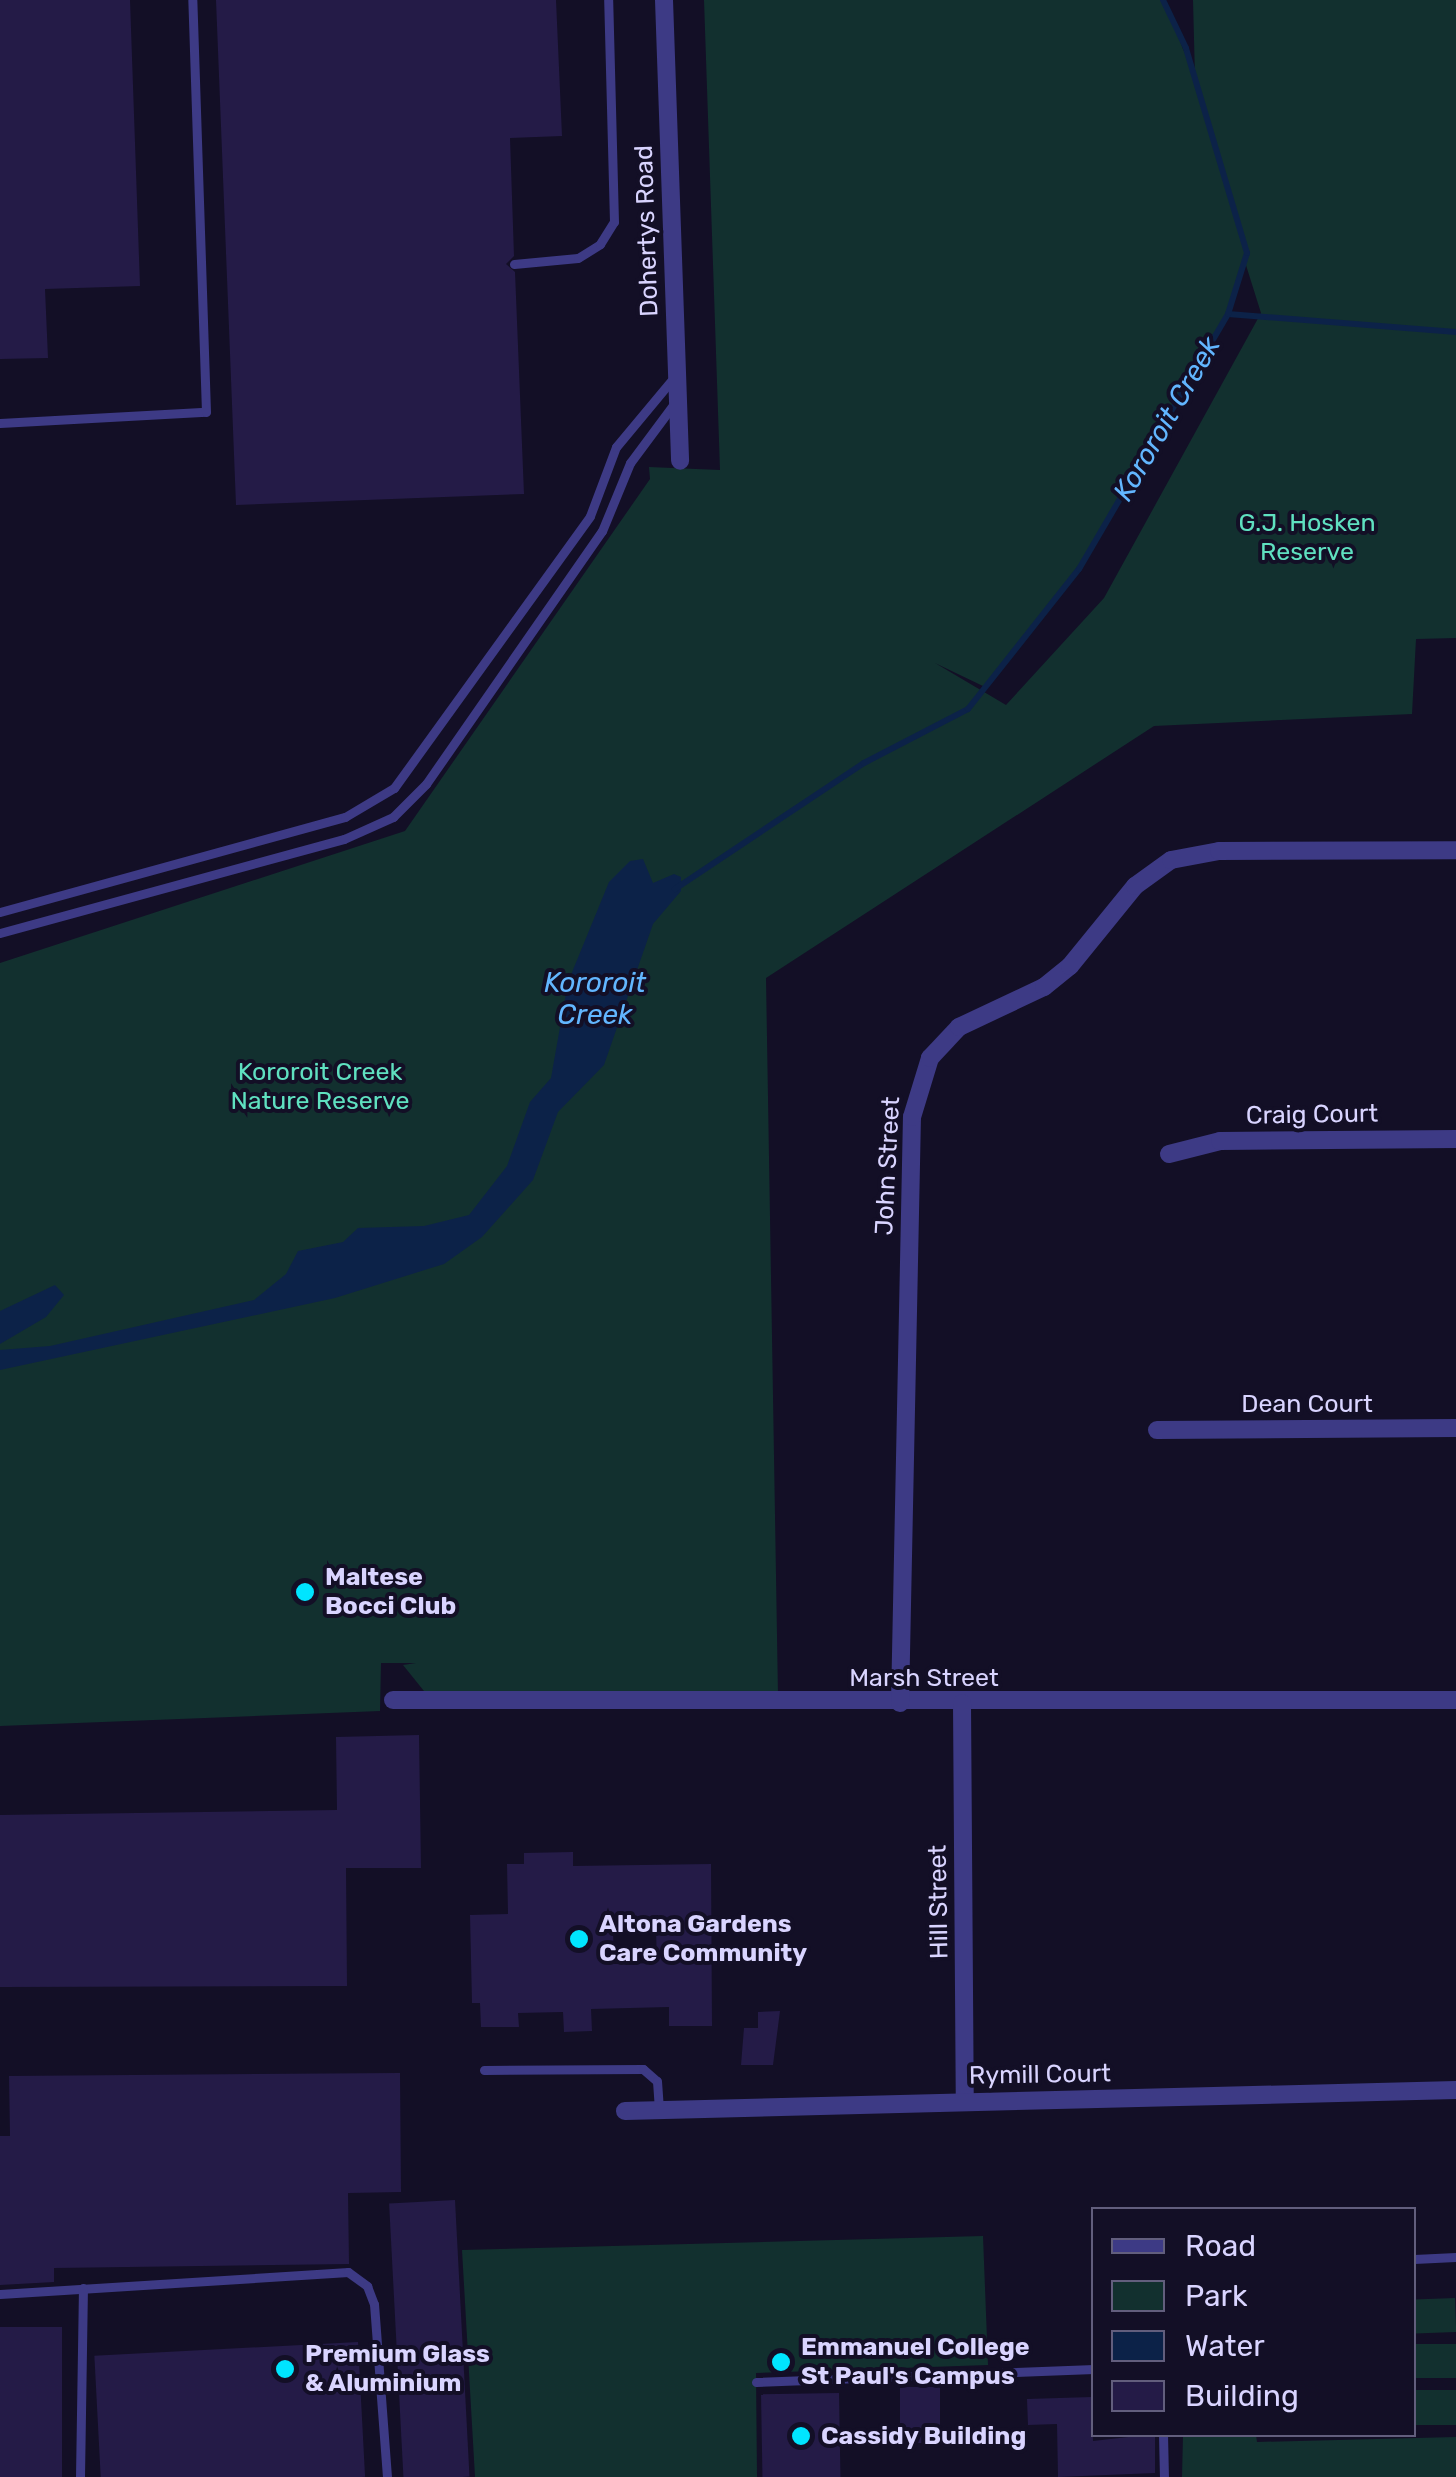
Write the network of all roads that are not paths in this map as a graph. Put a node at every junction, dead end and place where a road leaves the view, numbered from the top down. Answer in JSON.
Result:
{"nodes":[{"id":1,"x":192,"y":0,"type":"edge"},
{"id":2,"x":608,"y":0,"type":"edge"},
{"id":3,"x":664,"y":0,"type":"edge"},
{"id":4,"x":514,"y":264,"type":"dead end"},
{"id":5,"x":677,"y":358,"type":"junction"},
{"id":6,"x":678,"y":388,"type":"junction"},
{"id":7,"x":0,"y":423,"type":"edge"},
{"id":8,"x":680,"y":461,"type":"dead end"},
{"id":9,"x":402,"y":782,"type":"junction"},
{"id":10,"x":416,"y":795,"type":"junction"},
{"id":11,"x":254,"y":842,"type":"junction"},
{"id":12,"x":1456,"y":850,"type":"edge"},
{"id":13,"x":258,"y":863,"type":"junction"},
{"id":14,"x":119,"y":880,"type":"junction"},
{"id":15,"x":125,"y":899,"type":"junction"},
{"id":16,"x":0,"y":912,"type":"edge"},
{"id":17,"x":0,"y":932,"type":"edge"},
{"id":18,"x":1456,"y":1139,"type":"edge"},
{"id":19,"x":1169,"y":1154,"type":"dead end"},
{"id":20,"x":1456,"y":1428,"type":"edge"},
{"id":21,"x":1157,"y":1430,"type":"dead end"},
{"id":22,"x":393,"y":1700,"type":"dead end"},
{"id":23,"x":1456,"y":1700,"type":"edge"},
{"id":24,"x":900,"y":1703,"type":"junction"},
{"id":25,"x":962,"y":1703,"type":"junction"},
{"id":26,"x":484,"y":2070,"type":"dead end"},
{"id":27,"x":1456,"y":2090,"type":"edge"},
{"id":28,"x":966,"y":2101,"type":"junction"},
{"id":29,"x":659,"y":2110,"type":"junction"},
{"id":30,"x":625,"y":2111,"type":"dead end"},
{"id":31,"x":1456,"y":2257,"type":"edge"},
{"id":32,"x":1416,"y":2259,"type":"edge"},
{"id":33,"x":83,"y":2288,"type":"junction"},
{"id":34,"x":0,"y":2294,"type":"edge"},
{"id":35,"x":1091,"y":2370,"type":"edge"},
{"id":36,"x":756,"y":2382,"type":"dead end"},
{"id":37,"x":1163,"y":2437,"type":"edge"},
{"id":38,"x":80,"y":2477,"type":"edge"},
{"id":39,"x":388,"y":2477,"type":"edge"},
{"id":40,"x":1164,"y":2477,"type":"edge"}],
"edges":[{"from":1,"to":7,"type":"lane"},
{"from":2,"to":4,"type":"lane"},
{"from":3,"to":5,"type":"street","name":"Dohertys Road"},
{"from":5,"to":6,"type":"street","name":"Dohertys Road"},
{"from":5,"to":9,"type":"lane"},
{"from":6,"to":8,"type":"street","name":"Dohertys Road"},
{"from":6,"to":10,"type":"lane"},
{"from":9,"to":10,"type":"lane"},
{"from":9,"to":11,"type":"lane"},
{"from":10,"to":13,"type":"lane"},
{"from":11,"to":13,"type":"lane"},
{"from":11,"to":14,"type":"lane"},
{"from":12,"to":24,"type":"street","name":"John Street"},
{"from":13,"to":15,"type":"lane"},
{"from":14,"to":15,"type":"lane"},
{"from":14,"to":16,"type":"lane"},
{"from":15,"to":17,"type":"lane"},
{"from":18,"to":19,"type":"street","name":"Craig Court"},
{"from":20,"to":21,"type":"street","name":"Dean Court"},
{"from":22,"to":24,"type":"street","name":"Marsh Street"},
{"from":23,"to":25,"type":"street","name":"Marsh Street"},
{"from":24,"to":25,"type":"street","name":"Marsh Street"},
{"from":25,"to":28,"type":"street","name":"Hill Street"},
{"from":26,"to":29,"type":"lane"},
{"from":27,"to":28,"type":"street","name":"Rymill Court"},
{"from":28,"to":29,"type":"street","name":"Rymill Court"},
{"from":29,"to":30,"type":"street","name":"Rymill Court"},
{"from":31,"to":32,"type":"lane"},
{"from":33,"to":34,"type":"lane"},
{"from":33,"to":38,"type":"lane"},
{"from":33,"to":39,"type":"lane"},
{"from":35,"to":36,"type":"lane"},
{"from":37,"to":40,"type":"lane"}]}
